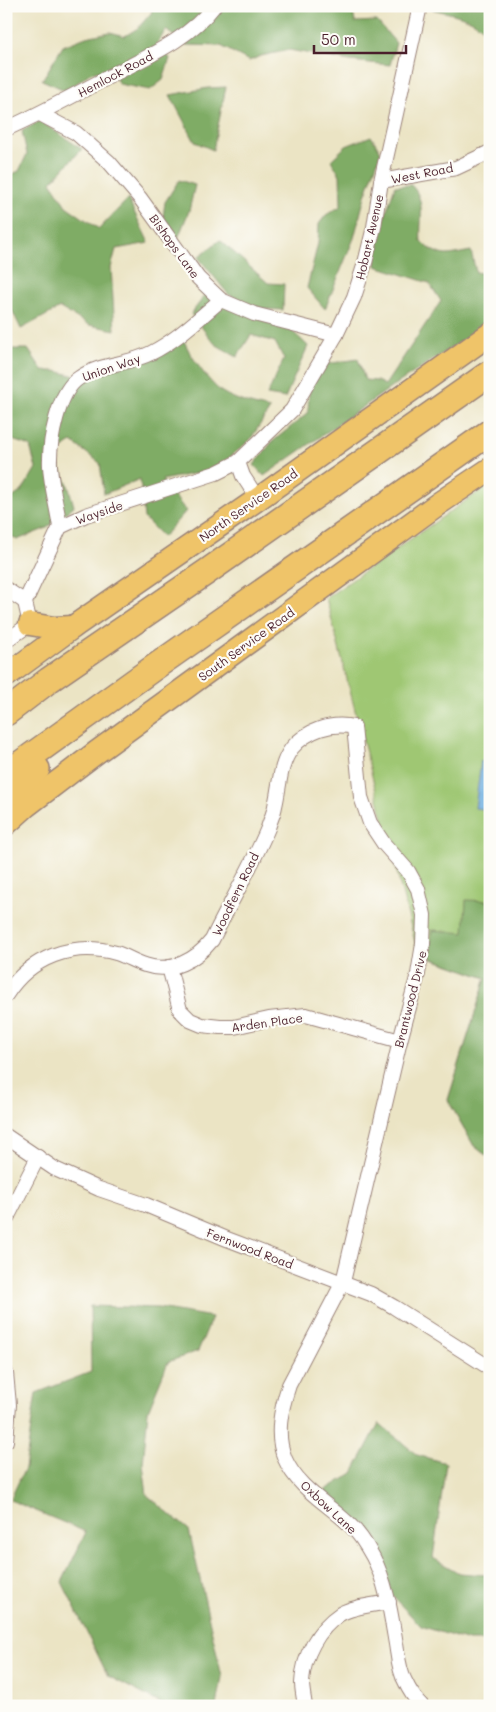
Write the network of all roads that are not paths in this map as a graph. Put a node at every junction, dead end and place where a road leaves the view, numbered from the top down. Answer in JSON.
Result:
{"nodes":[{"id":1,"x":214,"y":6,"type":"edge"},
{"id":2,"x":420,"y":6,"type":"edge"},
{"id":3,"x":40,"y":114,"type":"junction"},
{"id":4,"x":6,"y":129,"type":"edge"},
{"id":5,"x":490,"y":152,"type":"edge"},
{"id":6,"x":381,"y":181,"type":"junction"},
{"id":7,"x":221,"y":300,"type":"junction"},
{"id":8,"x":490,"y":334,"type":"edge"},
{"id":9,"x":336,"y":335,"type":"junction"},
{"id":10,"x":490,"y":373,"type":"edge"},
{"id":11,"x":490,"y":432,"type":"edge"},
{"id":12,"x":238,"y":462,"type":"junction"},
{"id":13,"x":490,"y":469,"type":"edge"},
{"id":14,"x":258,"y":499,"type":"junction"},
{"id":15,"x":60,"y":526,"type":"junction"},
{"id":16,"x":6,"y":589,"type":"edge"},
{"id":17,"x":25,"y":602,"type":"junction"},
{"id":18,"x":30,"y":624,"type":"junction"},
{"id":19,"x":73,"y":627,"type":"junction"},
{"id":20,"x":6,"y":641,"type":"edge"},
{"id":21,"x":152,"y":669,"type":"junction"},
{"id":22,"x":6,"y":676,"type":"edge"},
{"id":23,"x":6,"y":713,"type":"edge"},
{"id":24,"x":354,"y":727,"type":"joint"},
{"id":25,"x":6,"y":774,"type":"edge"},
{"id":26,"x":6,"y":795,"type":"edge"},
{"id":27,"x":6,"y":824,"type":"edge"},
{"id":28,"x":169,"y":967,"type":"junction"},
{"id":29,"x":6,"y":995,"type":"edge"},
{"id":30,"x":400,"y":1041,"type":"junction"},
{"id":31,"x":6,"y":1136,"type":"edge"},
{"id":32,"x":38,"y":1157,"type":"junction"},
{"id":33,"x":6,"y":1220,"type":"edge"},
{"id":34,"x":342,"y":1283,"type":"junction"},
{"id":35,"x":490,"y":1368,"type":"edge"},
{"id":36,"x":6,"y":1373,"type":"edge"},
{"id":37,"x":6,"y":1441,"type":"edge"},
{"id":38,"x":389,"y":1602,"type":"junction"},
{"id":39,"x":305,"y":1706,"type":"edge"},
{"id":40,"x":422,"y":1706,"type":"edge"}],
"edges":[{"from":1,"to":3,"type":"street","name":"Hemlock Road"},
{"from":2,"to":6,"type":"street","name":"Hobart Avenue"},
{"from":3,"to":4,"type":"street","name":"Hemlock Road"},
{"from":3,"to":7,"type":"street","name":"Bishops Lane"},
{"from":5,"to":6,"type":"street","name":"West Road"},
{"from":6,"to":9,"type":"street","name":"Hobart Avenue"},
{"from":7,"to":9,"type":"street","name":"Bishops Lane"},
{"from":7,"to":15,"type":"street","name":"Union Way"},
{"from":8,"to":14,"type":"main road","name":"North Service Road"},
{"from":9,"to":12,"type":"street","name":"Hobart Avenue"},
{"from":10,"to":23,"type":"highway"},
{"from":11,"to":21,"type":"highway"},
{"from":12,"to":14,"type":"street"},
{"from":12,"to":15,"type":"street","name":"Wayside"},
{"from":13,"to":27,"type":"main road","name":"South Service Road"},
{"from":14,"to":19,"type":"main road","name":"North Service Road"},
{"from":15,"to":17,"type":"street","name":"Wayside"},
{"from":16,"to":17,"type":"street"},
{"from":17,"to":18,"type":"street"},
{"from":18,"to":19,"type":"main road"},
{"from":18,"to":20,"type":"street"},
{"from":19,"to":22,"type":"main road","name":"North Service Road"},
{"from":21,"to":25,"type":"highway"},
{"from":21,"to":26,"type":"highway"},
{"from":24,"to":28,"type":"street","name":"Woodfern Road"},
{"from":24,"to":30,"type":"street","name":"Brantwood Drive"},
{"from":28,"to":29,"type":"street","name":"Woodfern Road"},
{"from":28,"to":30,"type":"street","name":"Arden Place"},
{"from":30,"to":34,"type":"street","name":"Brantwood Drive"},
{"from":31,"to":32,"type":"street","name":"Fernwood Road"},
{"from":32,"to":33,"type":"street"},
{"from":32,"to":34,"type":"street","name":"Fernwood Road"},
{"from":34,"to":35,"type":"street","name":"Fernwood Road"},
{"from":34,"to":38,"type":"street","name":"Oxbow Lane"},
{"from":36,"to":37,"type":"street"},
{"from":38,"to":39,"type":"street"},
{"from":38,"to":40,"type":"street","name":"Oxbow Lane"}]}
